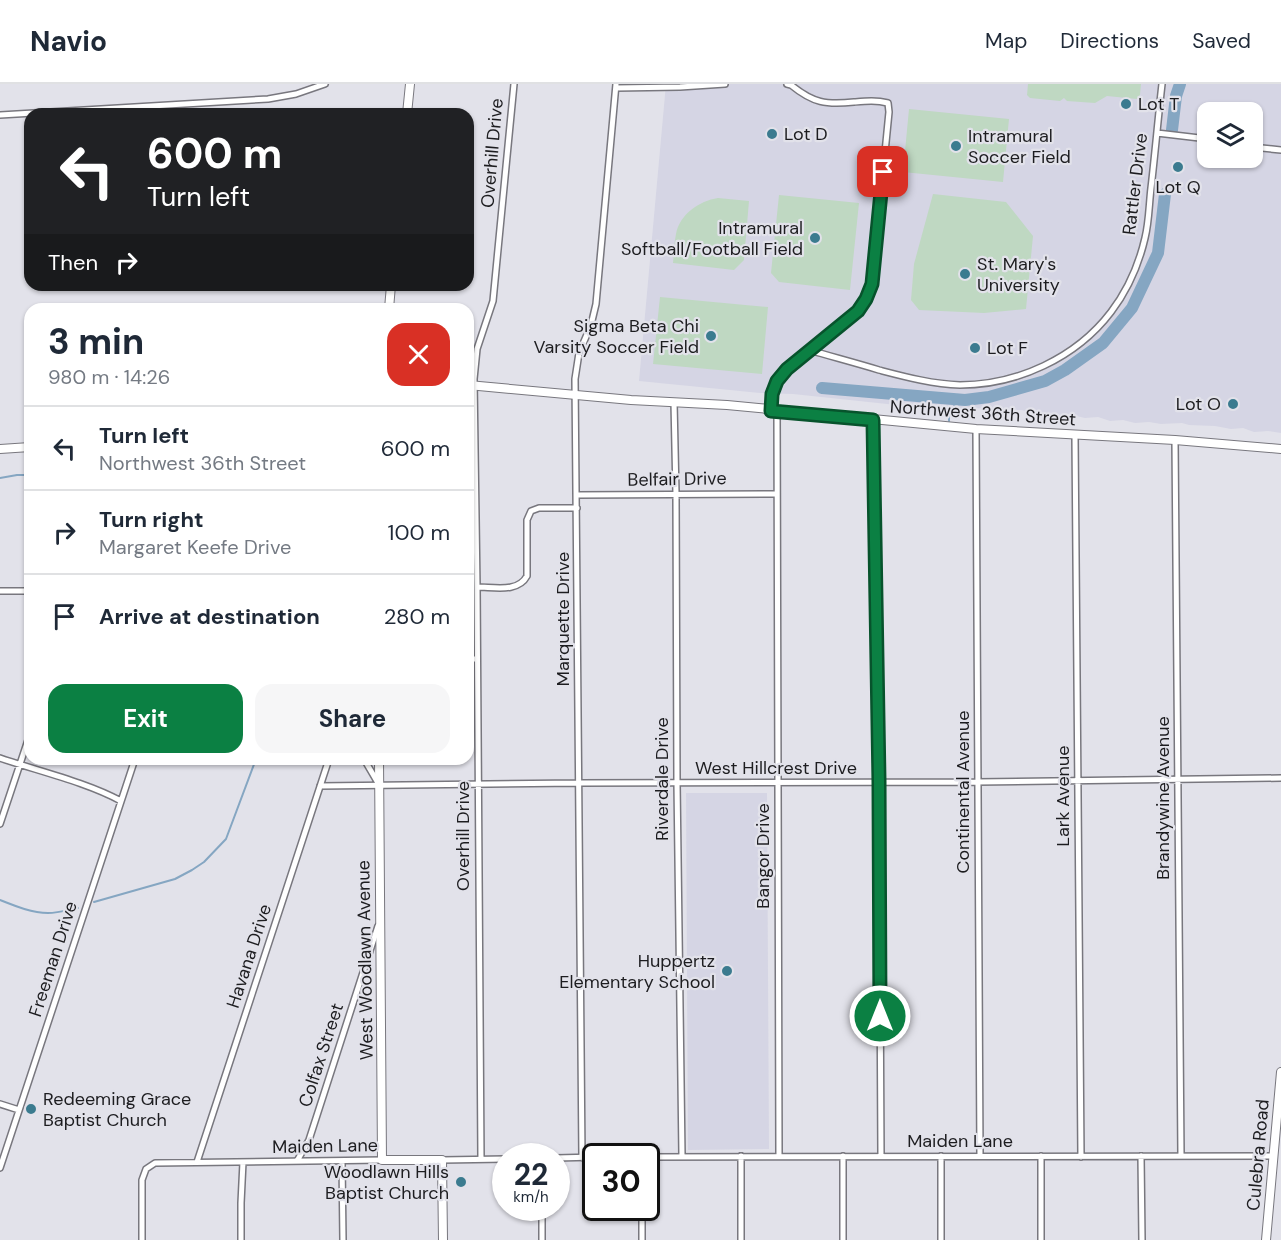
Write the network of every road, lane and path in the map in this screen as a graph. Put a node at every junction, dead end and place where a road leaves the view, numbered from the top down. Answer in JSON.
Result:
{"nodes":[{"id":1,"x":326,"y":84,"type":"edge"},
{"id":2,"x":410,"y":84,"type":"edge"},
{"id":3,"x":514,"y":84,"type":"edge"},
{"id":4,"x":725,"y":84,"type":"edge"},
{"id":5,"x":787,"y":84,"type":"edge"},
{"id":6,"x":1162,"y":84,"type":"edge"},
{"id":7,"x":616,"y":86,"type":"edge"},
{"id":8,"x":117,"y":108,"type":"edge"},
{"id":9,"x":408,"y":108,"type":"edge"},
{"id":10,"x":24,"y":114,"type":"edge"},
{"id":11,"x":0,"y":115,"type":"edge"},
{"id":12,"x":1157,"y":133,"type":"junction"},
{"id":13,"x":1197,"y":138,"type":"edge"},
{"id":14,"x":1263,"y":148,"type":"edge"},
{"id":15,"x":1281,"y":150,"type":"edge"},
{"id":16,"x":809,"y":350,"type":"junction"},
{"id":17,"x":474,"y":368,"type":"edge"},
{"id":18,"x":474,"y":386,"type":"edge"},
{"id":19,"x":575,"y":395,"type":"junction"},
{"id":20,"x":674,"y":402,"type":"junction"},
{"id":21,"x":774,"y":411,"type":"junction"},
{"id":22,"x":873,"y":420,"type":"junction"},
{"id":23,"x":976,"y":429,"type":"junction"},
{"id":24,"x":1075,"y":436,"type":"junction"},
{"id":25,"x":1175,"y":440,"type":"junction"},
{"id":26,"x":24,"y":448,"type":"edge"},
{"id":27,"x":1281,"y":449,"type":"edge"},
{"id":28,"x":0,"y":450,"type":"edge"},
{"id":29,"x":474,"y":486,"type":"edge"},
{"id":30,"x":676,"y":494,"type":"junction"},
{"id":31,"x":776,"y":494,"type":"junction"},
{"id":32,"x":577,"y":495,"type":"junction"},
{"id":33,"x":577,"y":508,"type":"junction"},
{"id":34,"x":477,"y":587,"type":"junction"},
{"id":35,"x":0,"y":591,"type":"edge"},
{"id":36,"x":24,"y":591,"type":"edge"},
{"id":37,"x":477,"y":659,"type":"joint"},
{"id":38,"x":24,"y":753,"type":"edge"},
{"id":39,"x":0,"y":758,"type":"edge"},
{"id":40,"x":20,"y":765,"type":"junction"},
{"id":41,"x":133,"y":765,"type":"edge"},
{"id":42,"x":326,"y":765,"type":"edge"},
{"id":43,"x":368,"y":765,"type":"edge"},
{"id":44,"x":379,"y":765,"type":"edge"},
{"id":45,"x":1281,"y":778,"type":"edge"},
{"id":46,"x":1178,"y":779,"type":"junction"},
{"id":47,"x":1078,"y":780,"type":"junction"},
{"id":48,"x":879,"y":782,"type":"junction"},
{"id":49,"x":977,"y":782,"type":"junction"},
{"id":50,"x":578,"y":783,"type":"junction"},
{"id":51,"x":677,"y":783,"type":"junction"},
{"id":52,"x":778,"y":783,"type":"junction"},
{"id":53,"x":379,"y":784,"type":"junction"},
{"id":54,"x":478,"y":785,"type":"junction"},
{"id":55,"x":320,"y":786,"type":"junction"},
{"id":56,"x":121,"y":801,"type":"junction"},
{"id":57,"x":0,"y":824,"type":"edge"},
{"id":58,"x":380,"y":922,"type":"junction"},
{"id":59,"x":1281,"y":1072,"type":"edge"},
{"id":60,"x":0,"y":1104,"type":"edge"},
{"id":61,"x":18,"y":1110,"type":"junction"},
{"id":62,"x":682,"y":1156,"type":"junction"},
{"id":63,"x":741,"y":1156,"type":"junction"},
{"id":64,"x":779,"y":1156,"type":"junction"},
{"id":65,"x":843,"y":1156,"type":"junction"},
{"id":66,"x":881,"y":1156,"type":"junction"},
{"id":67,"x":941,"y":1156,"type":"junction"},
{"id":68,"x":980,"y":1156,"type":"junction"},
{"id":69,"x":1041,"y":1156,"type":"junction"},
{"id":70,"x":1081,"y":1156,"type":"junction"},
{"id":71,"x":1141,"y":1156,"type":"junction"},
{"id":72,"x":1181,"y":1156,"type":"junction"},
{"id":73,"x":1274,"y":1156,"type":"junction"},
{"id":74,"x":660,"y":1157,"type":"edge"},
{"id":75,"x":570,"y":1158,"type":"edge"},
{"id":76,"x":582,"y":1158,"type":"joint"},
{"id":77,"x":481,"y":1159,"type":"junction"},
{"id":78,"x":492,"y":1159,"type":"edge"},
{"id":79,"x":382,"y":1160,"type":"junction"},
{"id":80,"x":442,"y":1160,"type":"junction"},
{"id":81,"x":297,"y":1161,"type":"junction"},
{"id":82,"x":342,"y":1161,"type":"junction"},
{"id":83,"x":197,"y":1162,"type":"junction"},
{"id":84,"x":243,"y":1162,"type":"junction"},
{"id":85,"x":0,"y":1168,"type":"edge"},
{"id":86,"x":542,"y":1221,"type":"edge"},
{"id":87,"x":642,"y":1221,"type":"edge"},
{"id":88,"x":142,"y":1240,"type":"edge"},
{"id":89,"x":241,"y":1240,"type":"edge"},
{"id":90,"x":343,"y":1240,"type":"edge"},
{"id":91,"x":442,"y":1240,"type":"edge"},
{"id":92,"x":543,"y":1240,"type":"edge"},
{"id":93,"x":642,"y":1240,"type":"edge"},
{"id":94,"x":741,"y":1240,"type":"edge"},
{"id":95,"x":843,"y":1240,"type":"edge"},
{"id":96,"x":941,"y":1240,"type":"edge"},
{"id":97,"x":1041,"y":1240,"type":"edge"},
{"id":98,"x":1142,"y":1240,"type":"edge"},
{"id":99,"x":1266,"y":1240,"type":"edge"}],
"edges":[{"from":1,"to":8,"type":"street"},
{"from":2,"to":9,"type":"main road"},
{"from":3,"to":17,"type":"street","name":"Overhill Drive"},
{"from":4,"to":7,"type":"street"},
{"from":5,"to":16,"type":"street","name":"Bangor Drive"},
{"from":6,"to":12,"type":"street","name":"Rattler Drive"},
{"from":7,"to":19,"type":"street","name":"Marquette Drive"},
{"from":10,"to":11,"type":"street"},
{"from":12,"to":13,"type":"street"},
{"from":12,"to":16,"type":"street","name":"Rattler Drive"},
{"from":14,"to":15,"type":"street"},
{"from":16,"to":21,"type":"street","name":"Bangor Drive"},
{"from":18,"to":19,"type":"main road","name":"Northwest 36th Street"},
{"from":19,"to":20,"type":"main road","name":"Northwest 36th Street"},
{"from":19,"to":32,"type":"street","name":"Marquette Drive"},
{"from":20,"to":21,"type":"main road","name":"Northwest 36th Street"},
{"from":20,"to":30,"type":"street","name":"Riverdale Drive"},
{"from":21,"to":22,"type":"main road","name":"Northwest 36th Street"},
{"from":21,"to":31,"type":"street","name":"Bangor Drive"},
{"from":22,"to":23,"type":"main road","name":"Northwest 36th Street"},
{"from":22,"to":48,"type":"street"},
{"from":23,"to":24,"type":"main road","name":"Northwest 36th Street"},
{"from":23,"to":49,"type":"street","name":"Continental Avenue"},
{"from":24,"to":25,"type":"main road","name":"Northwest 36th Street"},
{"from":24,"to":47,"type":"street","name":"Lark Avenue"},
{"from":25,"to":27,"type":"main road","name":"Northwest 36th Street"},
{"from":25,"to":46,"type":"street","name":"Brandywine Avenue"},
{"from":26,"to":28,"type":"main road"},
{"from":29,"to":34,"type":"street","name":"Overhill Drive"},
{"from":30,"to":31,"type":"street","name":"Belfair Drive"},
{"from":30,"to":32,"type":"street","name":"Belfair Drive"},
{"from":30,"to":51,"type":"street","name":"Riverdale Drive"},
{"from":31,"to":52,"type":"street","name":"Bangor Drive"},
{"from":32,"to":33,"type":"street","name":"Marquette Drive"},
{"from":33,"to":34,"type":"street"},
{"from":33,"to":50,"type":"street","name":"Marquette Drive"},
{"from":34,"to":37,"type":"street","name":"Overhill Drive"},
{"from":35,"to":36,"type":"street"},
{"from":37,"to":54,"type":"street","name":"Overhill Drive"},
{"from":38,"to":40,"type":"street"},
{"from":39,"to":40,"type":"street"},
{"from":40,"to":56,"type":"street"},
{"from":40,"to":57,"type":"street"},
{"from":41,"to":56,"type":"street","name":"Freeman Drive"},
{"from":42,"to":55,"type":"street","name":"Havana Drive"},
{"from":43,"to":53,"type":"street"},
{"from":44,"to":53,"type":"main road","name":"West Woodlawn Avenue"},
{"from":45,"to":46,"type":"street","name":"West Hillcrest Drive"},
{"from":46,"to":47,"type":"street","name":"West Hillcrest Drive"},
{"from":46,"to":72,"type":"street","name":"Brandywine Avenue"},
{"from":47,"to":49,"type":"street","name":"West Hillcrest Drive"},
{"from":47,"to":70,"type":"street","name":"Lark Avenue"},
{"from":48,"to":49,"type":"street","name":"West Hillcrest Drive"},
{"from":48,"to":52,"type":"street","name":"West Hillcrest Drive"},
{"from":48,"to":66,"type":"street"},
{"from":49,"to":68,"type":"street","name":"Continental Avenue"},
{"from":50,"to":51,"type":"street","name":"West Hillcrest Drive"},
{"from":50,"to":54,"type":"street","name":"West Hillcrest Drive"},
{"from":50,"to":76,"type":"street","name":"Marquette Drive"},
{"from":51,"to":52,"type":"street","name":"West Hillcrest Drive"},
{"from":51,"to":62,"type":"street","name":"Riverdale Drive"},
{"from":52,"to":64,"type":"street","name":"Bangor Drive"},
{"from":53,"to":54,"type":"street","name":"West Hillcrest Drive"},
{"from":53,"to":55,"type":"street","name":"West Hillcrest Drive"},
{"from":53,"to":58,"type":"main road","name":"West Woodlawn Avenue"},
{"from":54,"to":77,"type":"street","name":"Overhill Drive"},
{"from":55,"to":83,"type":"street","name":"Havana Drive"},
{"from":56,"to":61,"type":"street","name":"Freeman Drive"},
{"from":58,"to":79,"type":"main road","name":"West Woodlawn Avenue"},
{"from":58,"to":81,"type":"street","name":"Colfax Street"},
{"from":59,"to":73,"type":"main road","name":"Culebra Road"},
{"from":60,"to":61,"type":"street"},
{"from":61,"to":85,"type":"street","name":"Freeman Drive"},
{"from":62,"to":63,"type":"street","name":"Maiden Lane"},
{"from":62,"to":74,"type":"street","name":"Maiden Lane"},
{"from":63,"to":64,"type":"street","name":"Maiden Lane"},
{"from":63,"to":94,"type":"street"},
{"from":64,"to":65,"type":"street","name":"Maiden Lane"},
{"from":65,"to":66,"type":"street","name":"Maiden Lane"},
{"from":65,"to":95,"type":"street"},
{"from":66,"to":67,"type":"street","name":"Maiden Lane"},
{"from":67,"to":68,"type":"street","name":"Maiden Lane"},
{"from":67,"to":96,"type":"street"},
{"from":68,"to":69,"type":"street","name":"Maiden Lane"},
{"from":69,"to":70,"type":"street","name":"Maiden Lane"},
{"from":69,"to":97,"type":"street"},
{"from":70,"to":71,"type":"street","name":"Maiden Lane"},
{"from":71,"to":72,"type":"street","name":"Maiden Lane"},
{"from":71,"to":98,"type":"street"},
{"from":72,"to":73,"type":"street","name":"Maiden Lane"},
{"from":73,"to":99,"type":"main road","name":"Culebra Road"},
{"from":75,"to":76,"type":"street"},
{"from":77,"to":78,"type":"street","name":"Maiden Lane"},
{"from":77,"to":80,"type":"street","name":"Maiden Lane"},
{"from":79,"to":80,"type":"main road","name":"Maiden Lane"},
{"from":79,"to":82,"type":"street","name":"Maiden Lane"},
{"from":80,"to":91,"type":"main road"},
{"from":81,"to":82,"type":"street","name":"Maiden Lane"},
{"from":81,"to":84,"type":"street","name":"Maiden Lane"},
{"from":82,"to":90,"type":"street"},
{"from":83,"to":84,"type":"street","name":"Maiden Lane"},
{"from":83,"to":88,"type":"street","name":"Maiden Lane"},
{"from":84,"to":89,"type":"street"},
{"from":86,"to":92,"type":"street"},
{"from":87,"to":93,"type":"street"}]}
